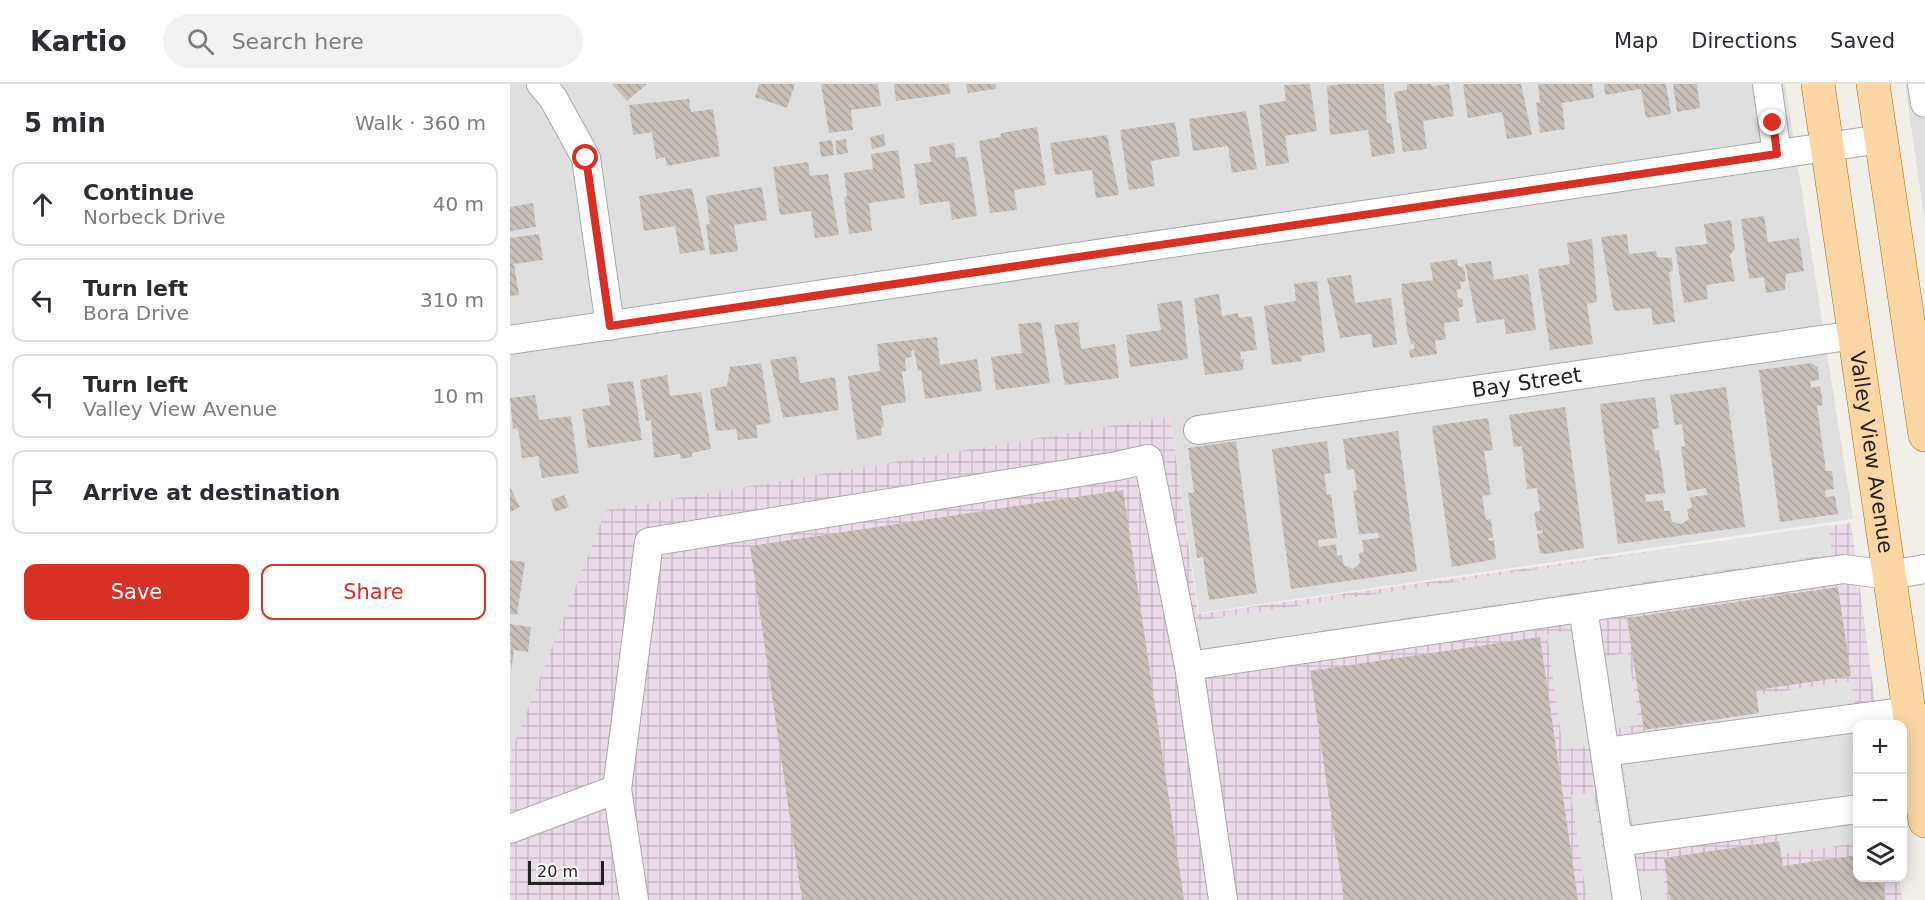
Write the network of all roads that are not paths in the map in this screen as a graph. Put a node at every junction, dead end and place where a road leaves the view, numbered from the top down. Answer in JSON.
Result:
{"nodes":[{"id":1,"x":541,"y":84,"type":"edge"},
{"id":2,"x":1767,"y":84,"type":"edge"},
{"id":3,"x":1818,"y":84,"type":"edge"},
{"id":4,"x":1873,"y":84,"type":"edge"},
{"id":5,"x":1922,"y":84,"type":"edge"},
{"id":6,"x":1925,"y":103,"type":"edge"},
{"id":7,"x":1881,"y":138,"type":"junction"},
{"id":8,"x":1827,"y":147,"type":"junction"},
{"id":9,"x":1777,"y":154,"type":"junction"},
{"id":10,"x":610,"y":326,"type":"junction"},
{"id":11,"x":1855,"y":335,"type":"junction"},
{"id":12,"x":510,"y":340,"type":"edge"},
{"id":13,"x":1198,"y":430,"type":"dead end"},
{"id":14,"x":1925,"y":435,"type":"edge"},
{"id":15,"x":1925,"y":569,"type":"edge"},
{"id":16,"x":1889,"y":575,"type":"junction"},
{"id":17,"x":1582,"y":608,"type":"junction"},
{"id":18,"x":1189,"y":666,"type":"junction"},
{"id":19,"x":1909,"y":711,"type":"junction"},
{"id":20,"x":1605,"y":752,"type":"junction"},
{"id":21,"x":617,"y":789,"type":"junction"},
{"id":22,"x":1916,"y":808,"type":"edge"},
{"id":23,"x":1853,"y":810,"type":"edge"},
{"id":24,"x":510,"y":829,"type":"edge"},
{"id":25,"x":1618,"y":842,"type":"junction"},
{"id":26,"x":634,"y":900,"type":"edge"},
{"id":27,"x":1223,"y":900,"type":"edge"},
{"id":28,"x":1627,"y":900,"type":"edge"}],
"edges":[{"from":1,"to":10,"type":"street"},
{"from":2,"to":9,"type":"street"},
{"from":3,"to":8,"type":"main road","name":"Valley View Avenue"},
{"from":4,"to":7,"type":"main road"},
{"from":5,"to":6,"type":"street"},
{"from":7,"to":8,"type":"street"},
{"from":7,"to":14,"type":"main road"},
{"from":8,"to":9,"type":"street"},
{"from":8,"to":11,"type":"main road","name":"Valley View Avenue"},
{"from":9,"to":10,"type":"street"},
{"from":10,"to":12,"type":"street"},
{"from":11,"to":13,"type":"street","name":"Bay Street"},
{"from":11,"to":16,"type":"main road","name":"Valley View Avenue"},
{"from":15,"to":16,"type":"street"},
{"from":16,"to":17,"type":"street"},
{"from":16,"to":19,"type":"main road","name":"Valley View Avenue"},
{"from":17,"to":18,"type":"street"},
{"from":17,"to":20,"type":"street"},
{"from":18,"to":21,"type":"street"},
{"from":18,"to":27,"type":"street"},
{"from":19,"to":20,"type":"street"},
{"from":19,"to":22,"type":"main road","name":"Valley View Avenue"},
{"from":20,"to":25,"type":"street"},
{"from":21,"to":24,"type":"street"},
{"from":21,"to":26,"type":"street"},
{"from":23,"to":25,"type":"street"},
{"from":25,"to":28,"type":"street"}]}
